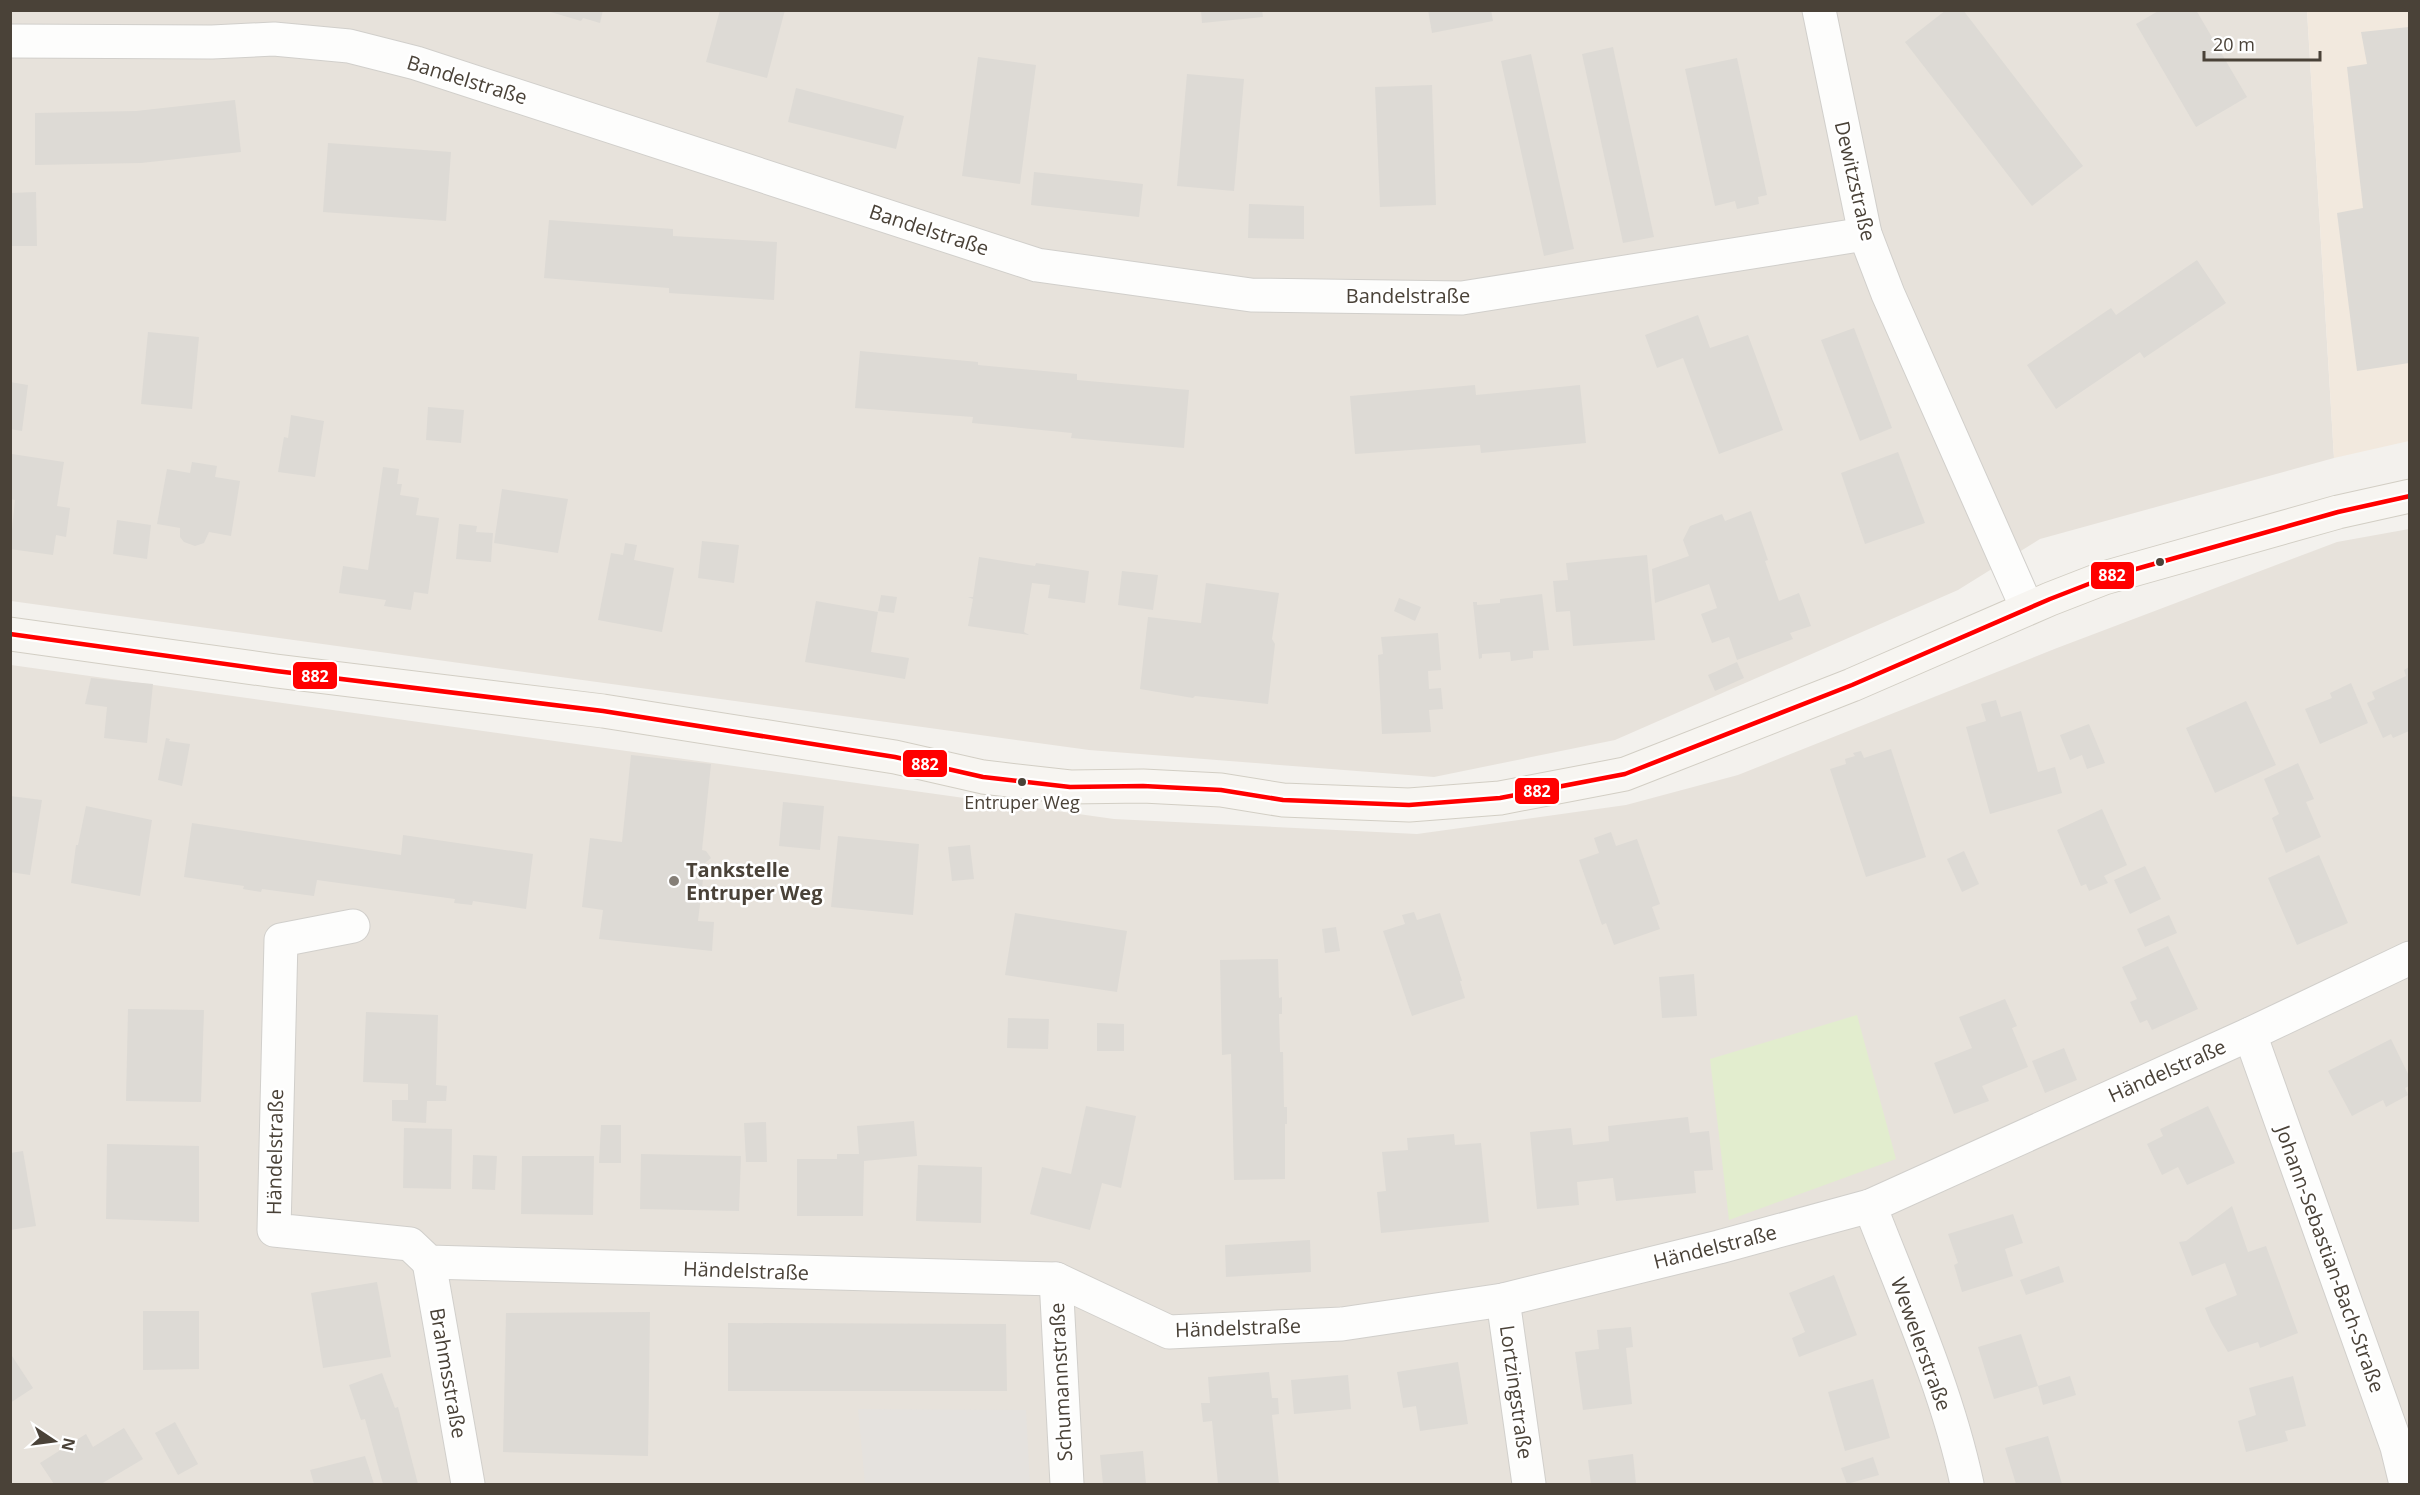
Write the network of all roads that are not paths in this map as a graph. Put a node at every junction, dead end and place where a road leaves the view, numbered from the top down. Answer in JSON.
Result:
{"nodes":[{"id":1,"x":1819,"y":10,"type":"edge"},
{"id":2,"x":10,"y":41,"type":"edge"},
{"id":3,"x":1865,"y":234,"type":"junction"},
{"id":4,"x":2409,"y":496,"type":"edge"},
{"id":5,"x":2027,"y":608,"type":"junction"},
{"id":6,"x":10,"y":633,"type":"edge"},
{"id":7,"x":353,"y":926,"type":"dead end"},
{"id":8,"x":2409,"y":958,"type":"edge"},
{"id":9,"x":2250,"y":1034,"type":"junction"},
{"id":10,"x":1870,"y":1206,"type":"junction"},
{"id":11,"x":429,"y":1262,"type":"junction"},
{"id":12,"x":1056,"y":1279,"type":"junction"},
{"id":13,"x":1503,"y":1300,"type":"junction"},
{"id":14,"x":2403,"y":1445,"type":"edge"},
{"id":15,"x":468,"y":1485,"type":"edge"},
{"id":16,"x":1067,"y":1485,"type":"edge"},
{"id":17,"x":1529,"y":1485,"type":"edge"},
{"id":18,"x":1967,"y":1485,"type":"edge"},
{"id":19,"x":2406,"y":1485,"type":"edge"}],
"edges":[{"from":1,"to":3,"type":"street","name":"Dewitzstraße"},
{"from":2,"to":3,"type":"street","name":"Bandelstraße"},
{"from":3,"to":5,"type":"street","name":"Dewitzstraße"},
{"from":4,"to":5,"type":"main road"},
{"from":5,"to":6,"type":"main road"},
{"from":7,"to":11,"type":"street","name":"Händelstraße"},
{"from":8,"to":9,"type":"street","name":"Händelstraße"},
{"from":9,"to":10,"type":"street","name":"Händelstraße"},
{"from":9,"to":14,"type":"street","name":"Johann-Sebastian-Bach-Straße"},
{"from":10,"to":13,"type":"street","name":"Händelstraße"},
{"from":10,"to":18,"type":"street","name":"Wewelerstraße"},
{"from":11,"to":12,"type":"street","name":"Händelstraße"},
{"from":11,"to":15,"type":"street","name":"Brahmsstraße"},
{"from":12,"to":13,"type":"street","name":"Händelstraße"},
{"from":12,"to":16,"type":"street","name":"Schumannstraße"},
{"from":13,"to":17,"type":"street","name":"Lortzingstraße"},
{"from":14,"to":19,"type":"street","name":"Johann-Sebastian-Bach-Straße"}]}
